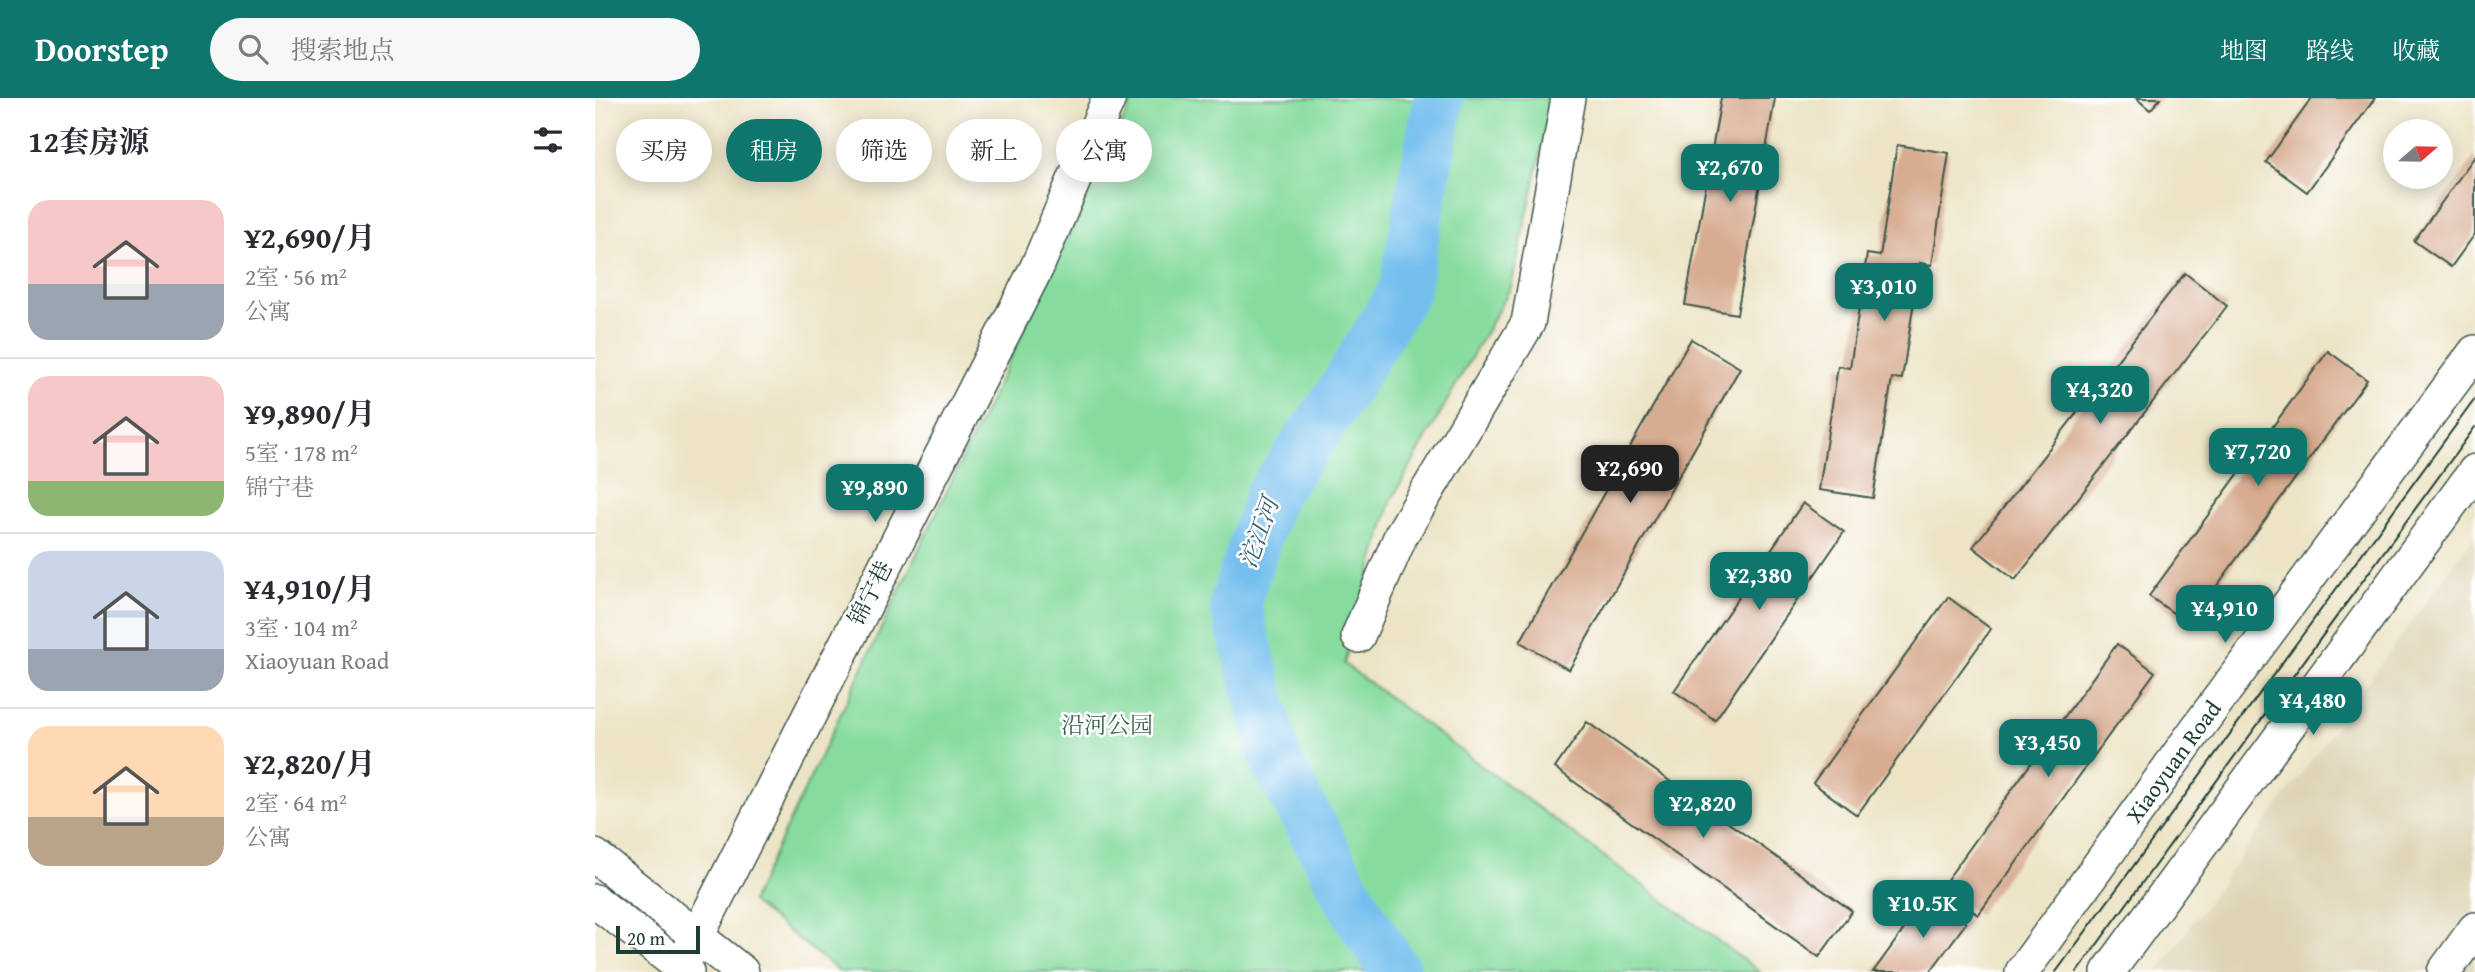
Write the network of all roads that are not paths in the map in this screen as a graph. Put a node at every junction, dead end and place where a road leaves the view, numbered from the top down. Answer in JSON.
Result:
{"nodes":[{"id":1,"x":1109,"y":98,"type":"edge"},
{"id":2,"x":1568,"y":98,"type":"edge"},
{"id":3,"x":2475,"y":352,"type":"edge"},
{"id":4,"x":2475,"y":471,"type":"edge"},
{"id":5,"x":1358,"y":636,"type":"dead end"},
{"id":6,"x":595,"y":856,"type":"edge"},
{"id":7,"x":595,"y":901,"type":"edge"},
{"id":8,"x":2475,"y":929,"type":"edge"},
{"id":9,"x":695,"y":935,"type":"junction"},
{"id":10,"x":682,"y":970,"type":"edge"},
{"id":11,"x":742,"y":972,"type":"edge"},
{"id":12,"x":2022,"y":972,"type":"edge"},
{"id":13,"x":2108,"y":972,"type":"edge"},
{"id":14,"x":2444,"y":972,"type":"edge"}],
"edges":[{"from":1,"to":9,"type":"street","name":"锦宁巷"},
{"from":2,"to":5,"type":"street"},
{"from":3,"to":12,"type":"street","name":"Xiaoyuan Road"},
{"from":4,"to":13,"type":"street"},
{"from":6,"to":9,"type":"street"},
{"from":7,"to":10,"type":"street"},
{"from":8,"to":14,"type":"street"},
{"from":9,"to":10,"type":"street","name":"锦宁巷"},
{"from":9,"to":11,"type":"street"}]}
